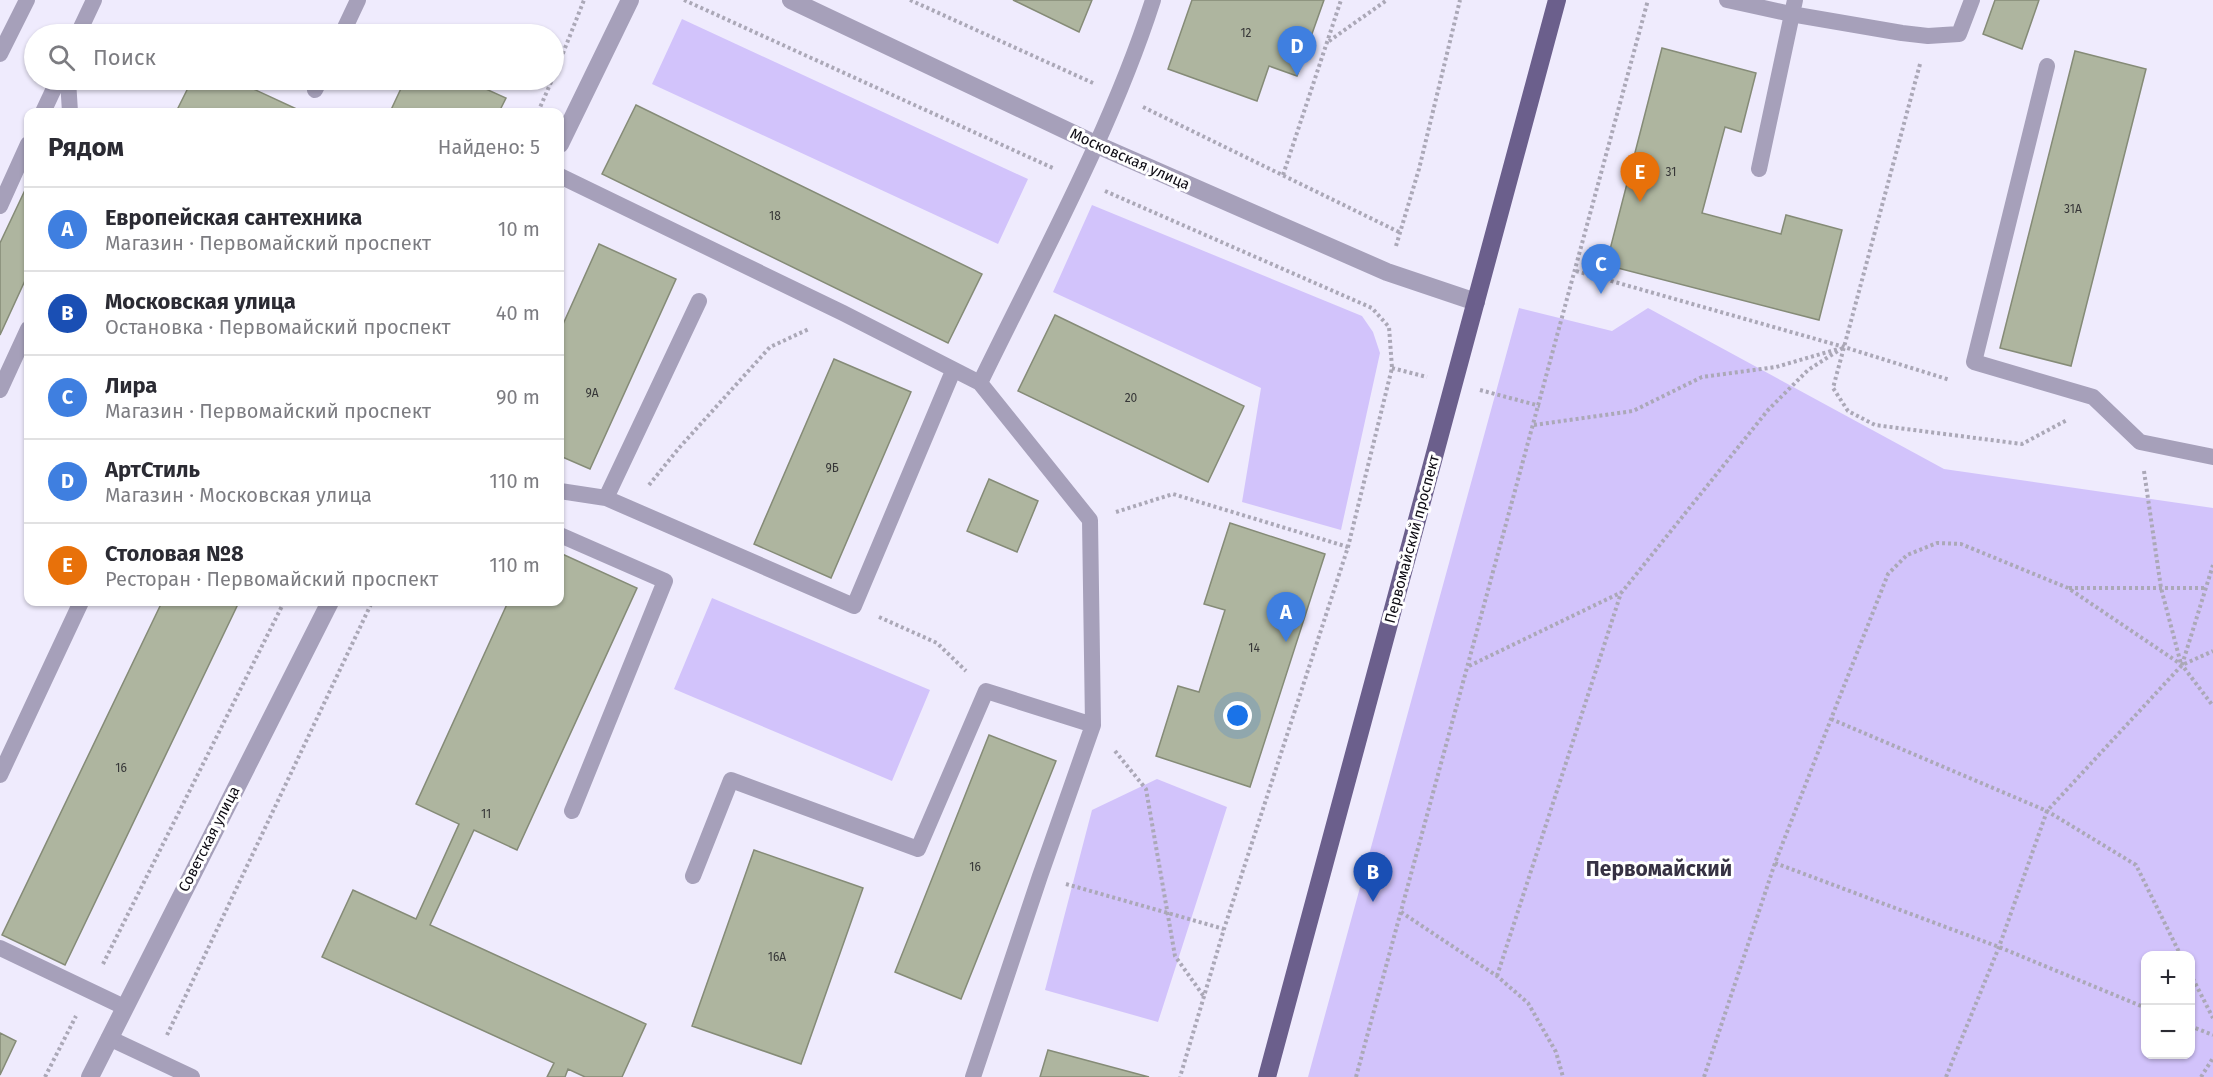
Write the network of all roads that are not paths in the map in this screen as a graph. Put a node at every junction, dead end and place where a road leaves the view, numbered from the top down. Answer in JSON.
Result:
{"nodes":[{"id":1,"x":27,"y":0,"type":"edge"},
{"id":2,"x":94,"y":0,"type":"edge"},
{"id":3,"x":358,"y":0,"type":"edge"},
{"id":4,"x":630,"y":0,"type":"edge"},
{"id":5,"x":791,"y":0,"type":"edge"},
{"id":6,"x":1153,"y":0,"type":"edge"},
{"id":7,"x":1557,"y":0,"type":"edge"},
{"id":8,"x":1727,"y":0,"type":"edge"},
{"id":9,"x":1972,"y":0,"type":"edge"},
{"id":10,"x":1793,"y":7,"type":"edge"},
{"id":11,"x":83,"y":24,"type":"edge"},
{"id":12,"x":347,"y":24,"type":"edge"},
{"id":13,"x":0,"y":54,"type":"edge"},
{"id":14,"x":2048,"y":66,"type":"dead end"},
{"id":15,"x":53,"y":90,"type":"edge"},
{"id":16,"x":69,"y":90,"type":"edge"},
{"id":17,"x":45,"y":108,"type":"edge"},
{"id":18,"x":70,"y":108,"type":"edge"},
{"id":19,"x":564,"y":136,"type":"edge"},
{"id":20,"x":1095,"y":144,"type":"junction"},
{"id":21,"x":24,"y":153,"type":"edge"},
{"id":22,"x":1759,"y":169,"type":"dead end"},
{"id":23,"x":564,"y":178,"type":"edge"},
{"id":24,"x":0,"y":206,"type":"edge"},
{"id":25,"x":699,"y":301,"type":"dead end"},
{"id":26,"x":1476,"y":302,"type":"junction"},
{"id":27,"x":24,"y":338,"type":"edge"},
{"id":28,"x":953,"y":370,"type":"junction"},
{"id":29,"x":980,"y":383,"type":"junction"},
{"id":30,"x":0,"y":390,"type":"edge"},
{"id":31,"x":2213,"y":457,"type":"edge"},
{"id":32,"x":564,"y":492,"type":"edge"},
{"id":33,"x":606,"y":498,"type":"junction"},
{"id":34,"x":564,"y":537,"type":"edge"},
{"id":35,"x":79,"y":606,"type":"edge"},
{"id":36,"x":328,"y":606,"type":"edge"},
{"id":37,"x":1093,"y":725,"type":"junction"},
{"id":38,"x":0,"y":775,"type":"edge"},
{"id":39,"x":572,"y":811,"type":"dead end"},
{"id":40,"x":693,"y":876,"type":"dead end"},
{"id":41,"x":0,"y":948,"type":"edge"},
{"id":42,"x":124,"y":1007,"type":"junction"},
{"id":43,"x":109,"y":1038,"type":"junction"},
{"id":44,"x":90,"y":1077,"type":"edge"},
{"id":45,"x":192,"y":1077,"type":"edge"},
{"id":46,"x":973,"y":1077,"type":"edge"},
{"id":47,"x":1267,"y":1077,"type":"edge"}],
"edges":[{"from":1,"to":13,"type":"lane"},
{"from":2,"to":11,"type":"lane"},
{"from":3,"to":12,"type":"lane"},
{"from":4,"to":19,"type":"street"},
{"from":5,"to":20,"type":"street","name":"Московская улица"},
{"from":6,"to":20,"type":"lane"},
{"from":7,"to":26,"type":"main road","name":"Первомайский проспект"},
{"from":8,"to":10,"type":"lane"},
{"from":9,"to":10,"type":"lane"},
{"from":10,"to":22,"type":"lane"},
{"from":14,"to":31,"type":"lane"},
{"from":15,"to":17,"type":"lane"},
{"from":16,"to":18,"type":"lane"},
{"from":20,"to":26,"type":"street","name":"Московская улица"},
{"from":20,"to":29,"type":"lane"},
{"from":21,"to":24,"type":"lane"},
{"from":23,"to":28,"type":"lane"},
{"from":25,"to":33,"type":"lane"},
{"from":26,"to":47,"type":"main road","name":"Первомайский проспект"},
{"from":27,"to":30,"type":"lane"},
{"from":28,"to":29,"type":"lane"},
{"from":28,"to":33,"type":"lane"},
{"from":29,"to":37,"type":"lane"},
{"from":32,"to":33,"type":"lane"},
{"from":34,"to":39,"type":"lane"},
{"from":35,"to":38,"type":"lane"},
{"from":36,"to":42,"type":"street","name":"Советская улица"},
{"from":37,"to":40,"type":"lane"},
{"from":37,"to":46,"type":"lane"},
{"from":41,"to":42,"type":"lane"},
{"from":42,"to":43,"type":"street","name":"Советская улица"},
{"from":43,"to":44,"type":"street","name":"Советская улица"},
{"from":43,"to":45,"type":"lane"}]}
